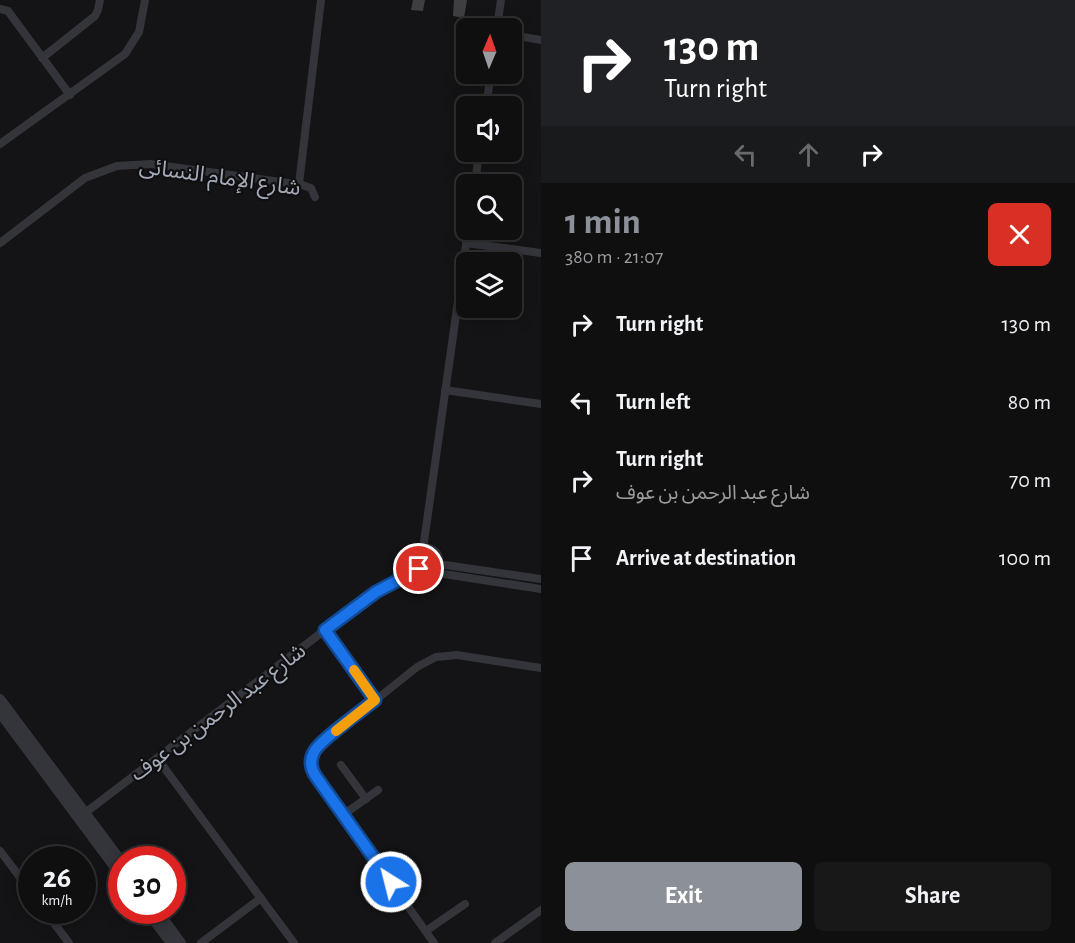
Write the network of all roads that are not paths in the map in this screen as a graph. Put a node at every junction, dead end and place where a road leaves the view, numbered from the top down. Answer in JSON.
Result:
{"nodes":[{"id":1,"x":100,"y":0,"type":"edge"},
{"id":2,"x":145,"y":0,"type":"edge"},
{"id":3,"x":321,"y":0,"type":"edge"},
{"id":4,"x":501,"y":0,"type":"edge"},
{"id":5,"x":0,"y":9,"type":"edge"},
{"id":6,"x":498,"y":18,"type":"edge"},
{"id":7,"x":522,"y":37,"type":"edge"},
{"id":8,"x":541,"y":40,"type":"edge"},
{"id":9,"x":42,"y":57,"type":"junction"},
{"id":10,"x":70,"y":94,"type":"junction"},
{"id":11,"x":0,"y":144,"type":"edge"},
{"id":12,"x":299,"y":184,"type":"junction"},
{"id":13,"x":315,"y":197,"type":"dead end"},
{"id":14,"x":466,"y":240,"type":"edge"},
{"id":15,"x":0,"y":243,"type":"edge"},
{"id":16,"x":466,"y":243,"type":"junction"},
{"id":17,"x":541,"y":253,"type":"edge"},
{"id":18,"x":445,"y":390,"type":"junction"},
{"id":19,"x":541,"y":404,"type":"edge"},
{"id":20,"x":423,"y":549,"type":"junction"},
{"id":21,"x":439,"y":564,"type":"junction"},
{"id":22,"x":419,"y":569,"type":"junction"},
{"id":23,"x":431,"y":572,"type":"junction"},
{"id":24,"x":541,"y":579,"type":"edge"},
{"id":25,"x":541,"y":588,"type":"edge"},
{"id":26,"x":325,"y":630,"type":"junction"},
{"id":27,"x":541,"y":668,"type":"edge"},
{"id":28,"x":0,"y":699,"type":"edge"},
{"id":29,"x":375,"y":700,"type":"junction"},
{"id":30,"x":0,"y":713,"type":"edge"},
{"id":31,"x":157,"y":758,"type":"junction"},
{"id":32,"x":341,"y":765,"type":"dead end"},
{"id":33,"x":378,"y":790,"type":"dead end"},
{"id":34,"x":366,"y":799,"type":"junction"},
{"id":35,"x":343,"y":815,"type":"junction"},
{"id":36,"x":81,"y":816,"type":"junction"},
{"id":37,"x":108,"y":846,"type":"edge"},
{"id":38,"x":0,"y":851,"type":"edge"},
{"id":39,"x":108,"y":856,"type":"edge"},
{"id":40,"x":18,"y":875,"type":"edge"},
{"id":41,"x":261,"y":898,"type":"junction"},
{"id":42,"x":465,"y":904,"type":"dead end"},
{"id":43,"x":541,"y":910,"type":"edge"},
{"id":44,"x":55,"y":924,"type":"edge"},
{"id":45,"x":157,"y":924,"type":"edge"},
{"id":46,"x":167,"y":924,"type":"edge"},
{"id":47,"x":426,"y":931,"type":"junction"},
{"id":48,"x":69,"y":943,"type":"edge"},
{"id":49,"x":171,"y":943,"type":"edge"},
{"id":50,"x":181,"y":943,"type":"edge"},
{"id":51,"x":201,"y":943,"type":"edge"},
{"id":52,"x":294,"y":943,"type":"edge"},
{"id":53,"x":434,"y":943,"type":"edge"},
{"id":54,"x":495,"y":943,"type":"edge"}],
"edges":[{"from":1,"to":9,"type":"street"},
{"from":2,"to":10,"type":"street"},
{"from":3,"to":12,"type":"street"},
{"from":4,"to":6,"type":"street"},
{"from":5,"to":9,"type":"street"},
{"from":7,"to":8,"type":"street"},
{"from":9,"to":10,"type":"street"},
{"from":10,"to":11,"type":"street"},
{"from":12,"to":13,"type":"street","name":"شارع الإمام النسائى"},
{"from":12,"to":15,"type":"street","name":"شارع الإمام النسائى"},
{"from":14,"to":16,"type":"street"},
{"from":16,"to":17,"type":"street"},
{"from":16,"to":18,"type":"street"},
{"from":18,"to":19,"type":"street"},
{"from":18,"to":20,"type":"street"},
{"from":20,"to":21,"type":"street"},
{"from":20,"to":22,"type":"street"},
{"from":21,"to":23,"type":"street"},
{"from":21,"to":24,"type":"street"},
{"from":22,"to":23,"type":"street"},
{"from":22,"to":26,"type":"street","name":"شارع عبد الرحمن بن عوف"},
{"from":23,"to":25,"type":"street"},
{"from":26,"to":29,"type":"street"},
{"from":26,"to":31,"type":"street","name":"شارع عبد الرحمن بن عوف"},
{"from":27,"to":29,"type":"street"},
{"from":28,"to":36,"type":"street"},
{"from":29,"to":35,"type":"street"},
{"from":30,"to":36,"type":"street"},
{"from":31,"to":36,"type":"street","name":"شارع عبد الرحمن بن عوف"},
{"from":31,"to":41,"type":"street"},
{"from":32,"to":34,"type":"street"},
{"from":33,"to":34,"type":"street"},
{"from":34,"to":35,"type":"street"},
{"from":35,"to":47,"type":"street"},
{"from":36,"to":37,"type":"street"},
{"from":36,"to":39,"type":"street"},
{"from":38,"to":40,"type":"street"},
{"from":41,"to":51,"type":"street"},
{"from":41,"to":52,"type":"street"},
{"from":42,"to":47,"type":"street"},
{"from":43,"to":54,"type":"street"},
{"from":44,"to":48,"type":"street"},
{"from":45,"to":49,"type":"street"},
{"from":46,"to":50,"type":"street"},
{"from":47,"to":53,"type":"street"}]}
